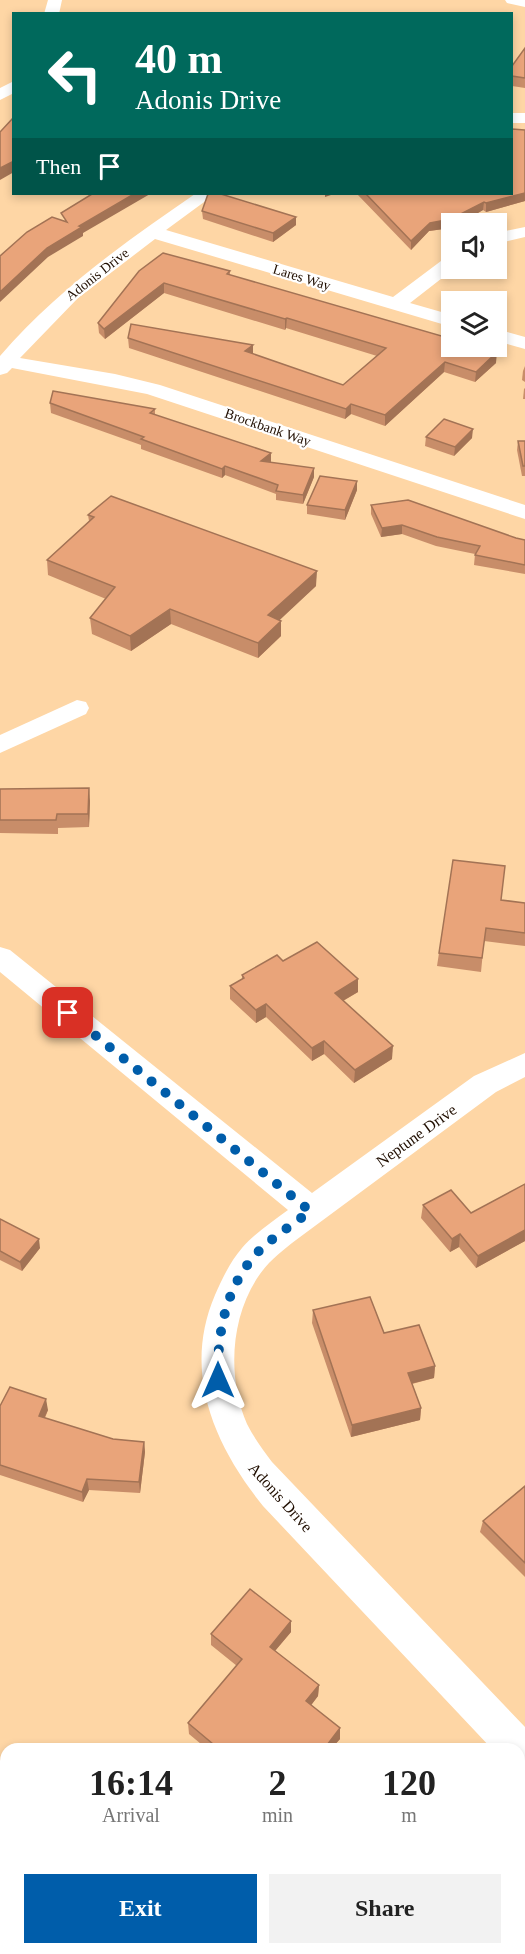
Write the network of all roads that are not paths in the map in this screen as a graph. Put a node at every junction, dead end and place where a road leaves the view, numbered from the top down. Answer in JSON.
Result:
{"nodes":[{"id":1,"x":512,"y":0,"type":"edge"},
{"id":2,"x":525,"y":3,"type":"edge"},
{"id":3,"x":205,"y":195,"type":"edge"},
{"id":4,"x":152,"y":232,"type":"junction"},
{"id":5,"x":525,"y":232,"type":"edge"},
{"id":6,"x":507,"y":236,"type":"edge"},
{"id":7,"x":441,"y":270,"type":"edge"},
{"id":8,"x":395,"y":305,"type":"junction"},
{"id":9,"x":441,"y":318,"type":"edge"},
{"id":10,"x":507,"y":338,"type":"edge"},
{"id":11,"x":525,"y":344,"type":"edge"},
{"id":12,"x":3,"y":365,"type":"edge"},
{"id":13,"x":525,"y":512,"type":"edge"},
{"id":14,"x":77,"y":708,"type":"dead end"},
{"id":15,"x":0,"y":745,"type":"edge"},
{"id":16,"x":0,"y":957,"type":"edge"},
{"id":17,"x":525,"y":1064,"type":"edge"},
{"id":18,"x":310,"y":1211,"type":"junction"},
{"id":19,"x":513,"y":1743,"type":"edge"}],
"edges":[{"from":1,"to":2,"type":"street"},
{"from":3,"to":4,"type":"street","name":"Adonis Drive"},
{"from":4,"to":8,"type":"street","name":"Lares Way"},
{"from":4,"to":12,"type":"street","name":"Adonis Drive"},
{"from":5,"to":6,"type":"street"},
{"from":7,"to":8,"type":"street"},
{"from":8,"to":9,"type":"street","name":"Lares Way"},
{"from":10,"to":11,"type":"street"},
{"from":12,"to":13,"type":"street","name":"Brockbank Way"},
{"from":14,"to":15,"type":"street"},
{"from":16,"to":18,"type":"street"},
{"from":17,"to":18,"type":"street","name":"Neptune Drive"},
{"from":18,"to":19,"type":"street","name":"Adonis Drive"}]}
